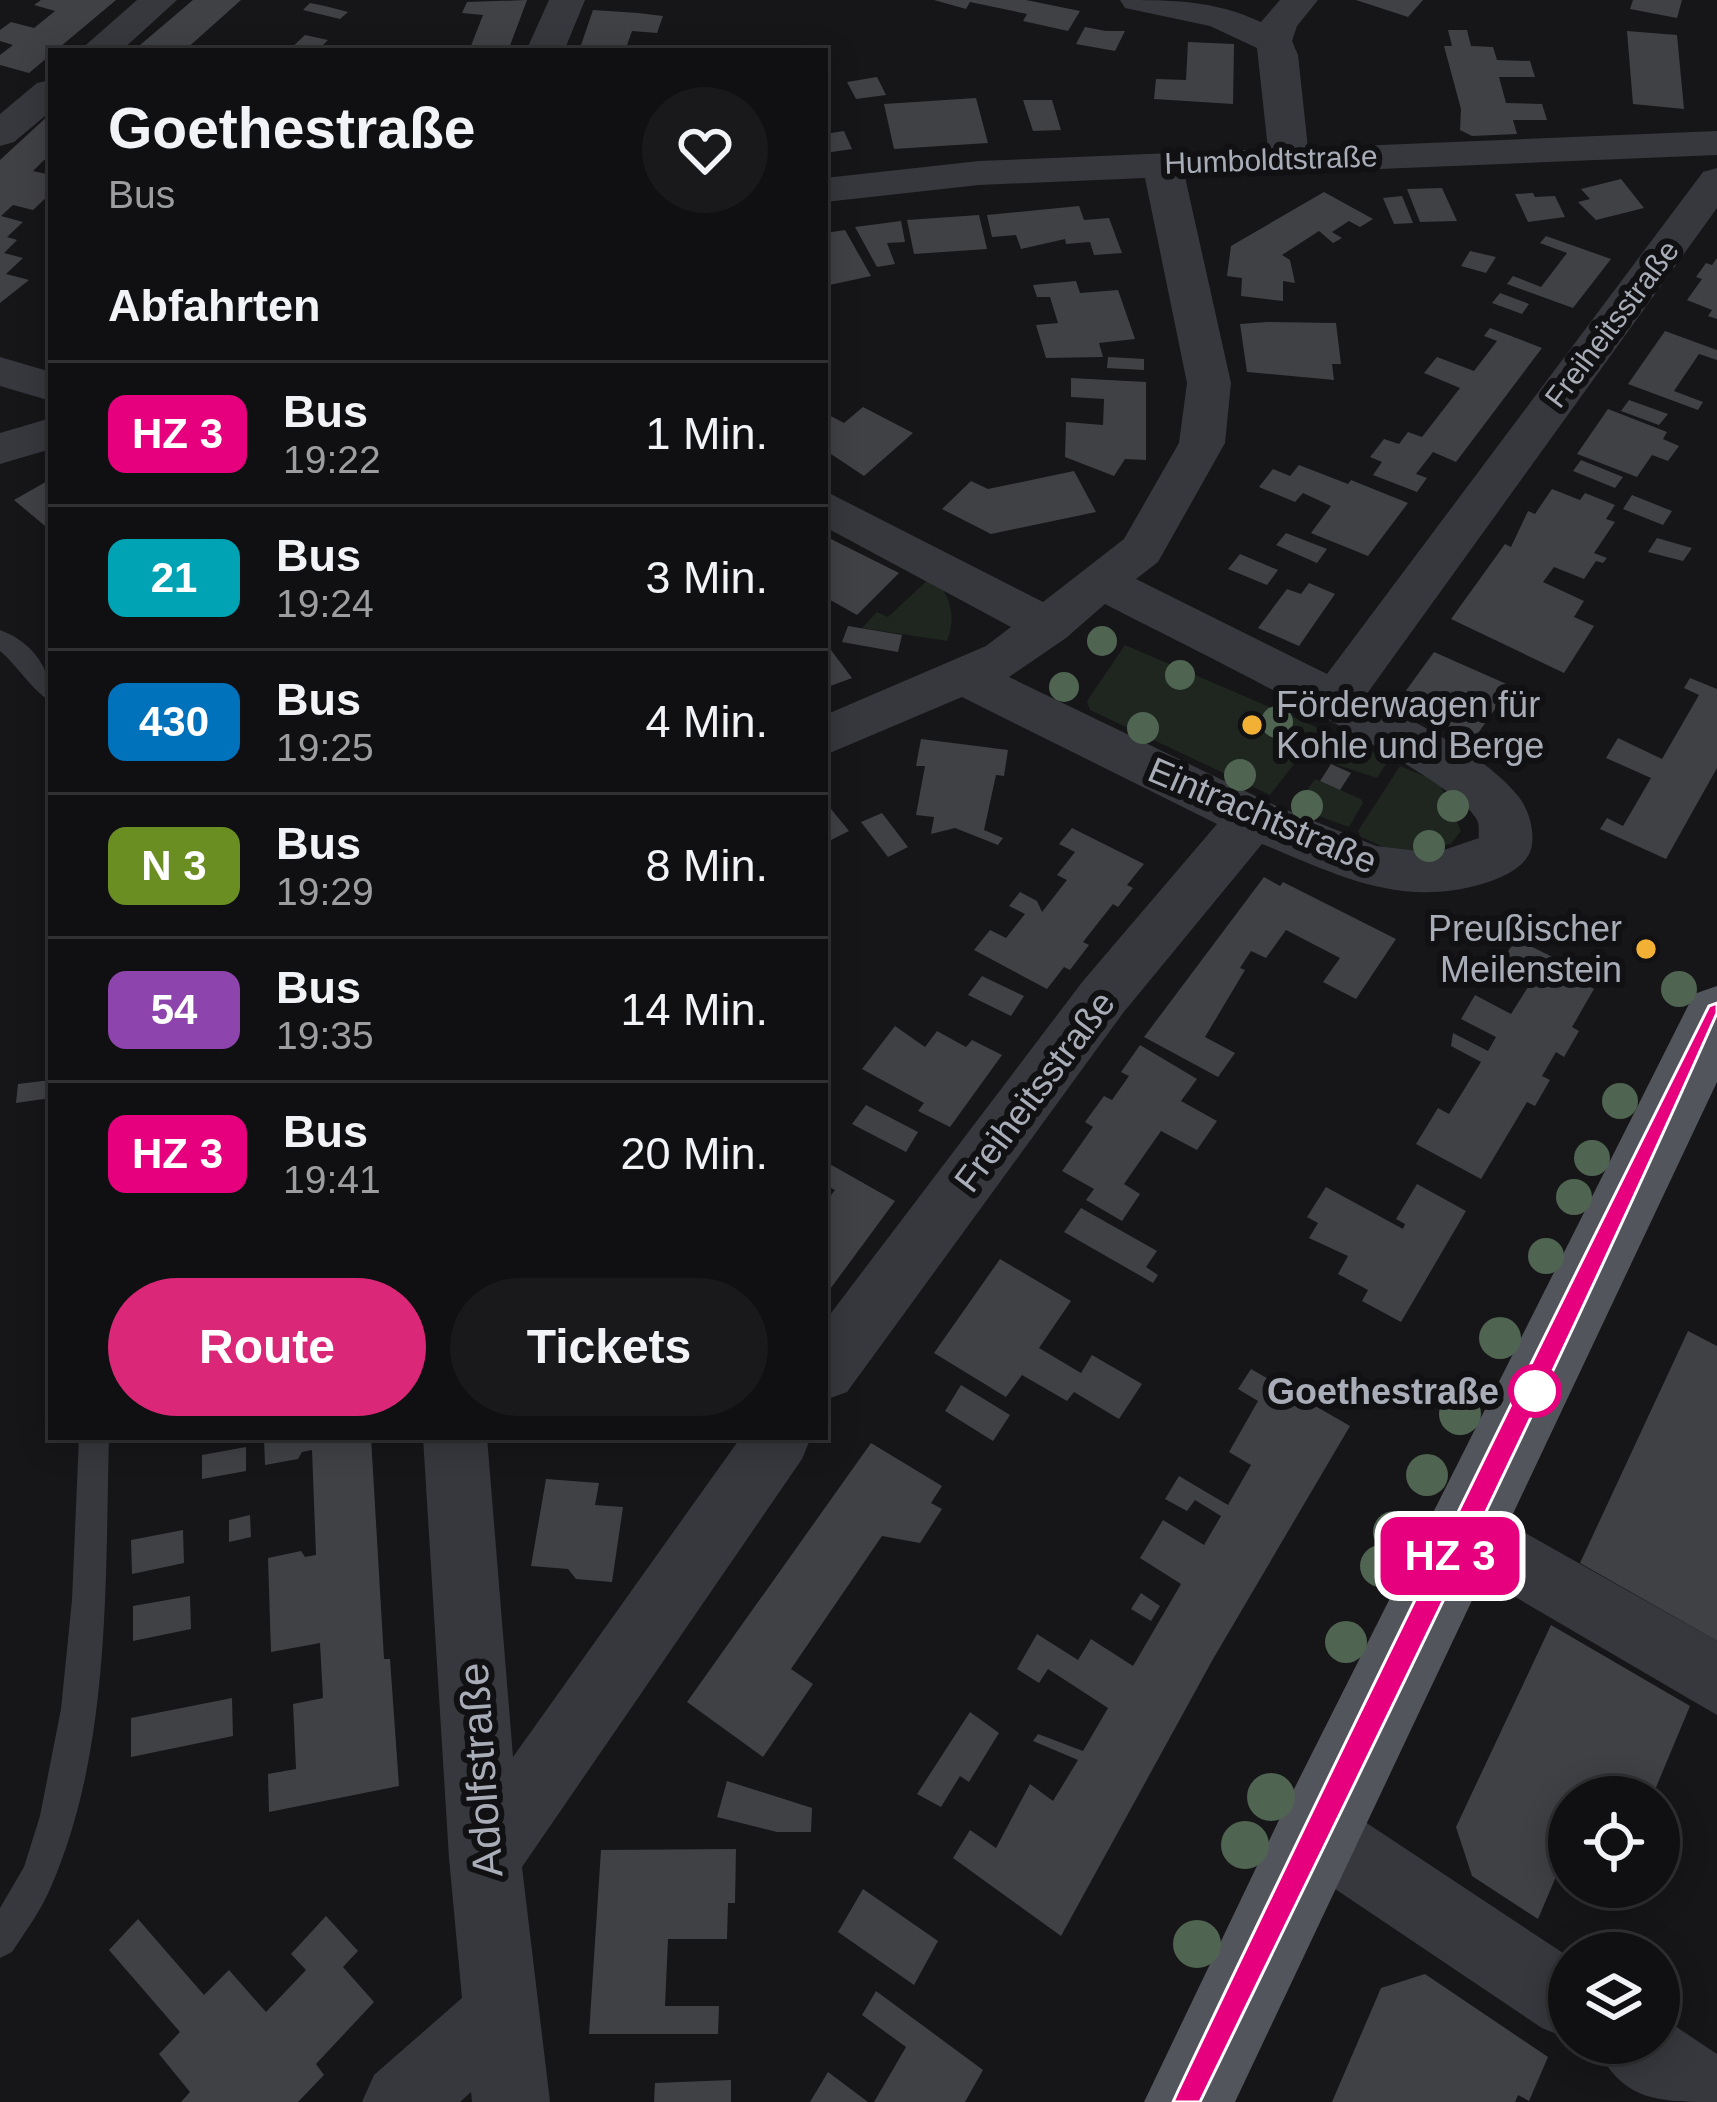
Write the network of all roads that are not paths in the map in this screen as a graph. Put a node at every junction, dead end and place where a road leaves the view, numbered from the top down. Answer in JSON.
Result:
{"nodes":[{"id":1,"x":159,"y":0,"type":"edge"},
{"id":2,"x":567,"y":0,"type":"edge"},
{"id":3,"x":1138,"y":0,"type":"edge"},
{"id":4,"x":1300,"y":0,"type":"edge"},
{"id":5,"x":1273,"y":41,"type":"junction"},
{"id":6,"x":102,"y":48,"type":"edge"},
{"id":7,"x":546,"y":48,"type":"edge"},
{"id":8,"x":48,"y":94,"type":"edge"},
{"id":9,"x":0,"y":134,"type":"edge"},
{"id":10,"x":1717,"y":143,"type":"edge"},
{"id":11,"x":1289,"y":159,"type":"junction"},
{"id":12,"x":1163,"y":165,"type":"junction"},
{"id":13,"x":1717,"y":180,"type":"edge"},
{"id":14,"x":828,"y":190,"type":"edge"},
{"id":15,"x":0,"y":371,"type":"edge"},
{"id":16,"x":48,"y":386,"type":"edge"},
{"id":17,"x":48,"y":434,"type":"edge"},
{"id":18,"x":0,"y":449,"type":"edge"},
{"id":19,"x":828,"y":509,"type":"edge"},
{"id":20,"x":1102,"y":582,"type":"junction"},
{"id":21,"x":1049,"y":626,"type":"junction"},
{"id":22,"x":0,"y":638,"type":"edge"},
{"id":23,"x":967,"y":678,"type":"junction"},
{"id":24,"x":48,"y":688,"type":"edge"},
{"id":25,"x":1335,"y":700,"type":"junction"},
{"id":26,"x":828,"y":735,"type":"edge"},
{"id":27,"x":1253,"y":818,"type":"junction"},
{"id":28,"x":1717,"y":1013,"type":"edge"},
{"id":29,"x":828,"y":1368,"type":"edge"},
{"id":30,"x":94,"y":1440,"type":"edge"},
{"id":31,"x":455,"y":1440,"type":"edge"},
{"id":32,"x":777,"y":1440,"type":"edge"},
{"id":33,"x":1463,"y":1530,"type":"junction"},
{"id":34,"x":1717,"y":1680,"type":"edge"},
{"id":35,"x":1315,"y":1832,"type":"junction"},
{"id":36,"x":485,"y":1858,"type":"junction"},
{"id":37,"x":0,"y":1940,"type":"edge"},
{"id":38,"x":1548,"y":1987,"type":"edge"},
{"id":39,"x":502,"y":2014,"type":"junction"},
{"id":40,"x":1664,"y":2064,"type":"edge"},
{"id":41,"x":1717,"y":2099,"type":"edge"},
{"id":42,"x":400,"y":2102,"type":"edge"},
{"id":43,"x":511,"y":2102,"type":"edge"},
{"id":44,"x":1189,"y":2102,"type":"edge"}],
"edges":[{"from":1,"to":6,"type":"street"},
{"from":2,"to":7,"type":"street"},
{"from":3,"to":5,"type":"street"},
{"from":4,"to":5,"type":"street"},
{"from":5,"to":11,"type":"street"},
{"from":8,"to":9,"type":"street"},
{"from":10,"to":11,"type":"street","name":"Humboldtstraße"},
{"from":11,"to":12,"type":"street","name":"Humboldtstraße"},
{"from":12,"to":14,"type":"street","name":"Humboldtstraße"},
{"from":12,"to":20,"type":"street"},
{"from":13,"to":25,"type":"street","name":"Freiheitsstraße"},
{"from":15,"to":16,"type":"street"},
{"from":17,"to":18,"type":"street"},
{"from":19,"to":21,"type":"street"},
{"from":20,"to":21,"type":"street"},
{"from":20,"to":25,"type":"street","name":"Eintrachtstraße"},
{"from":21,"to":23,"type":"street"},
{"from":22,"to":24,"type":"lane"},
{"from":23,"to":26,"type":"street"},
{"from":23,"to":27,"type":"street","name":"Eintrachtstraße"},
{"from":25,"to":27,"type":"street","name":"Eintrachtstraße"},
{"from":27,"to":29,"type":"street","name":"Freiheitsstraße"},
{"from":28,"to":33,"type":"main road"},
{"from":30,"to":37,"type":"lane"},
{"from":31,"to":36,"type":"street","name":"Adolfstraße"},
{"from":32,"to":36,"type":"street"},
{"from":33,"to":34,"type":"street"},
{"from":33,"to":35,"type":"main road"},
{"from":35,"to":38,"type":"street"},
{"from":35,"to":44,"type":"main road"},
{"from":36,"to":39,"type":"street","name":"Adolfstraße"},
{"from":39,"to":42,"type":"street"},
{"from":39,"to":43,"type":"street","name":"Adolfstraße"},
{"from":40,"to":41,"type":"street"}]}
